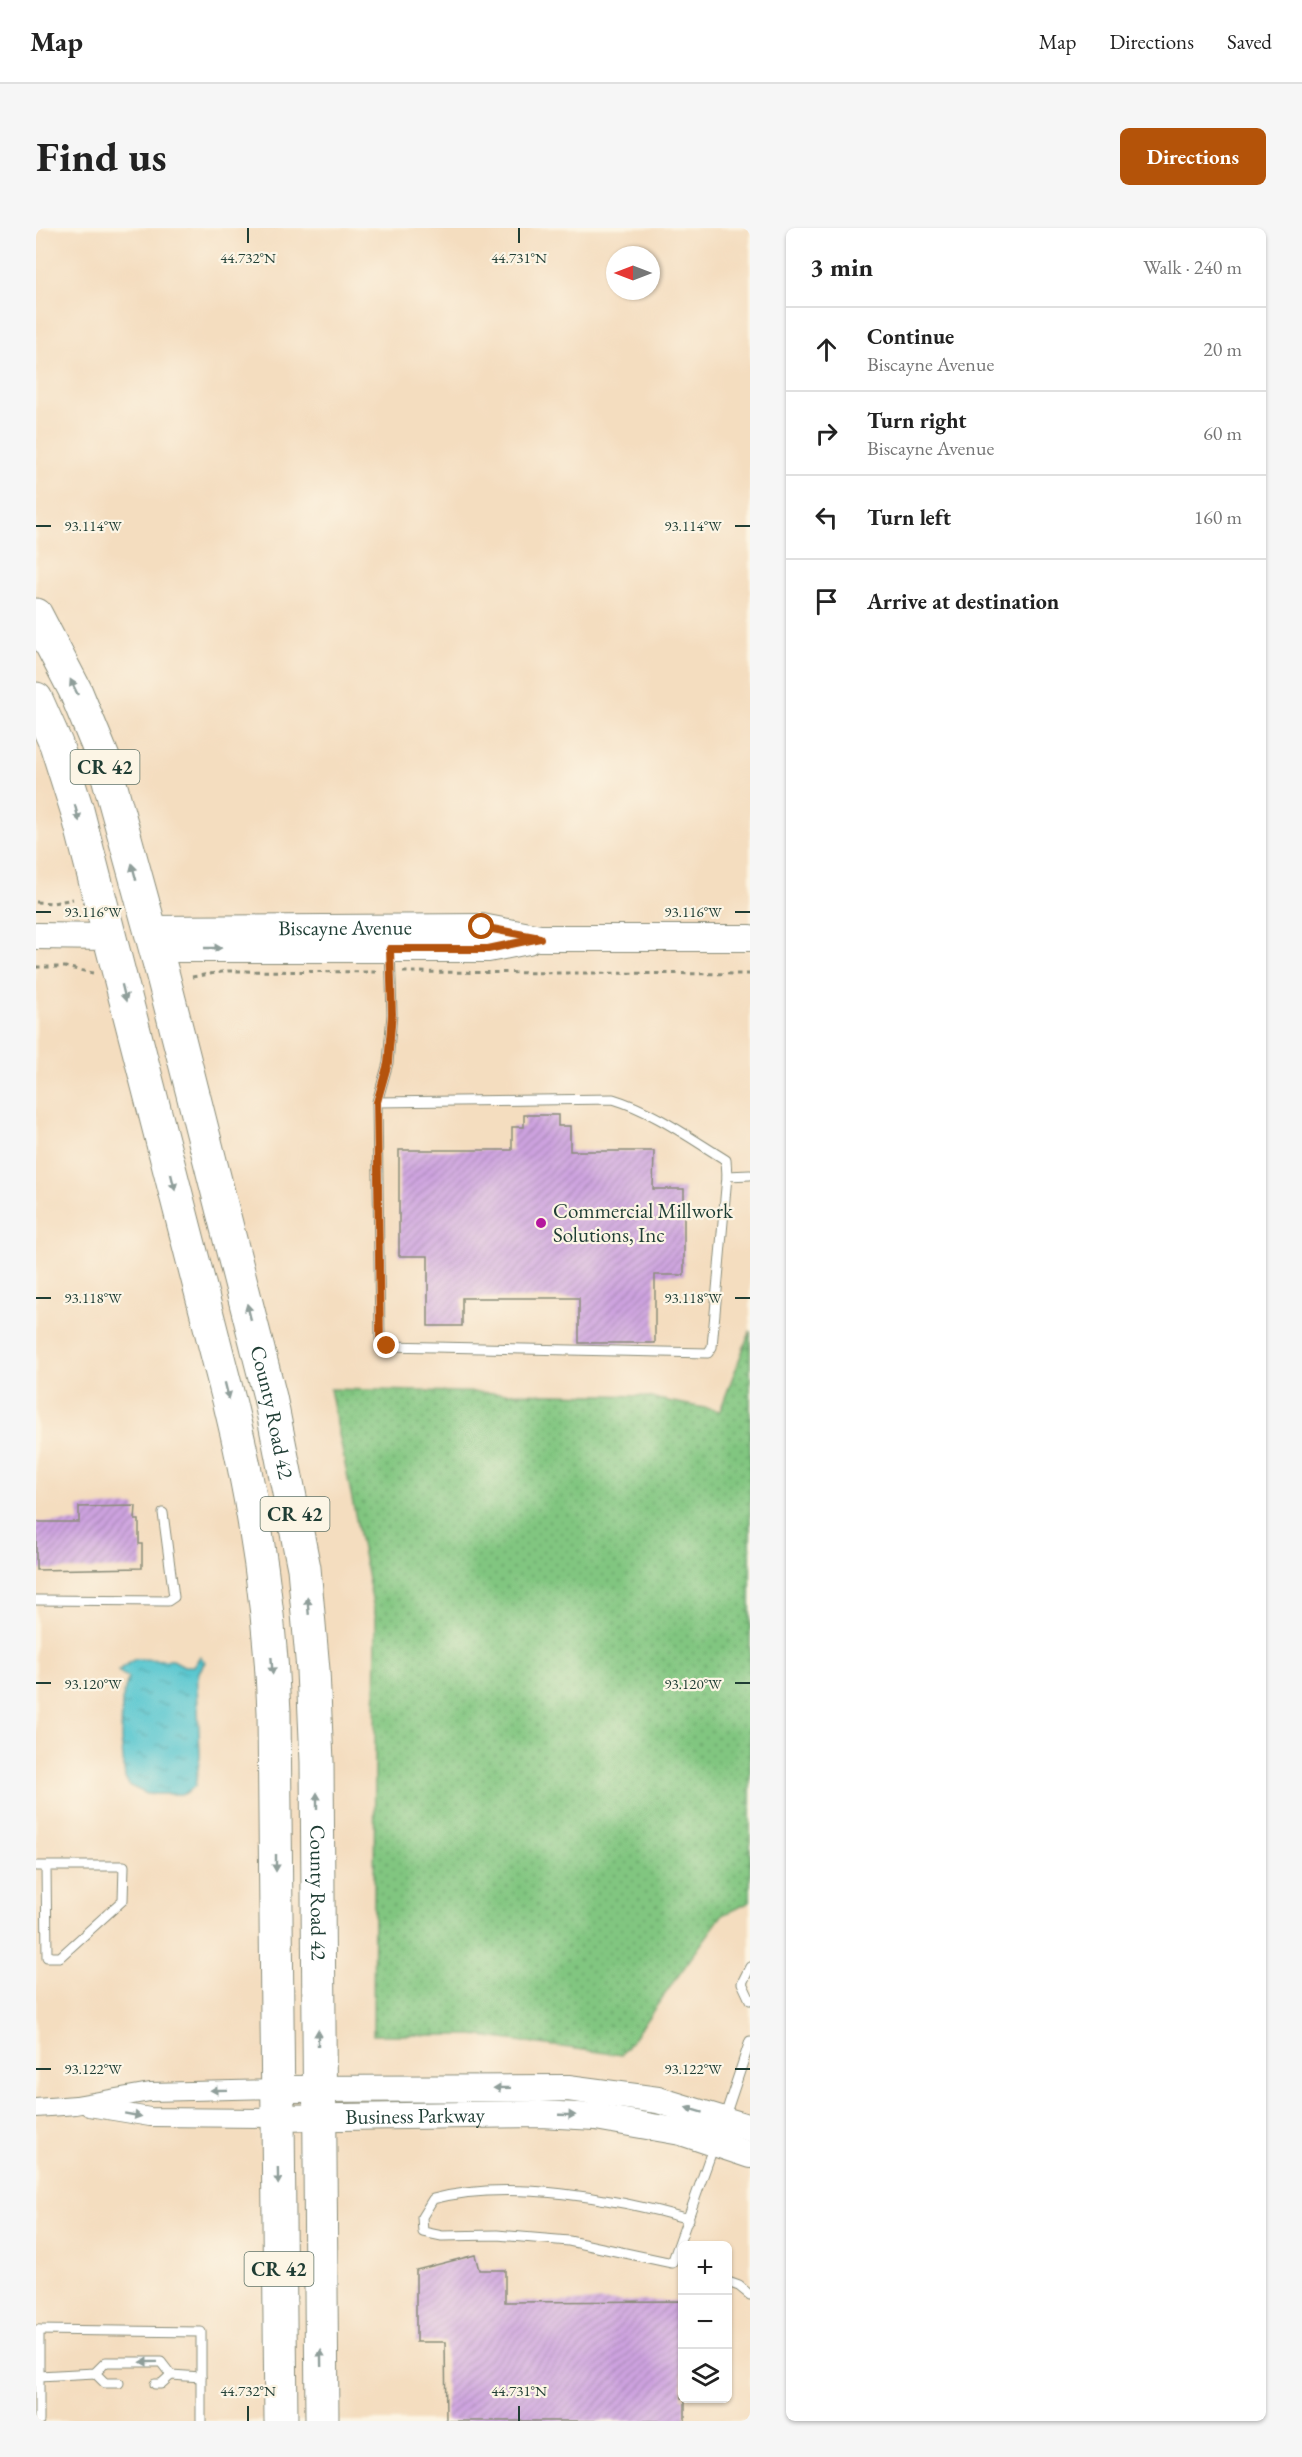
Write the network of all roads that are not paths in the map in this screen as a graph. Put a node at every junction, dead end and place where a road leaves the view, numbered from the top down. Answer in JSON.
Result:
{"nodes":[{"id":1,"x":36,"y":615,"type":"edge"},
{"id":2,"x":36,"y":699,"type":"edge"},
{"id":3,"x":36,"y":936,"type":"edge"},
{"id":4,"x":109,"y":937,"type":"junction"},
{"id":5,"x":540,"y":938,"type":"junction"},
{"id":6,"x":750,"y":938,"type":"edge"},
{"id":7,"x":152,"y":939,"type":"junction"},
{"id":8,"x":389,"y":961,"type":"junction"},
{"id":9,"x":377,"y":1102,"type":"junction"},
{"id":10,"x":750,"y":1175,"type":"edge"},
{"id":11,"x":727,"y":1176,"type":"junction"},
{"id":12,"x":163,"y":1513,"type":"dead end"},
{"id":13,"x":36,"y":1600,"type":"edge"},
{"id":14,"x":36,"y":1866,"type":"edge"},
{"id":15,"x":46,"y":1866,"type":"junction"},
{"id":16,"x":750,"y":1966,"type":"edge"},
{"id":17,"x":750,"y":2000,"type":"edge"},
{"id":18,"x":750,"y":2041,"type":"edge"},
{"id":19,"x":277,"y":2103,"type":"junction"},
{"id":20,"x":319,"y":2104,"type":"junction"},
{"id":21,"x":76,"y":2105,"type":"junction"},
{"id":22,"x":36,"y":2108,"type":"edge"},
{"id":23,"x":724,"y":2119,"type":"junction"},
{"id":24,"x":750,"y":2128,"type":"edge"},
{"id":25,"x":715,"y":2143,"type":"junction"},
{"id":26,"x":750,"y":2155,"type":"edge"},
{"id":27,"x":689,"y":2219,"type":"junction"},
{"id":28,"x":672,"y":2263,"type":"junction"},
{"id":29,"x":678,"y":2265,"type":"edge"},
{"id":30,"x":732,"y":2283,"type":"edge"},
{"id":31,"x":750,"y":2295,"type":"edge"},
{"id":32,"x":38,"y":2330,"type":"edge"},
{"id":33,"x":95,"y":2373,"type":"junction"},
{"id":34,"x":171,"y":2375,"type":"junction"},
{"id":35,"x":39,"y":2376,"type":"junction"},
{"id":36,"x":201,"y":2377,"type":"junction"},
{"id":37,"x":120,"y":2383,"type":"dead end"},
{"id":38,"x":155,"y":2384,"type":"dead end"},
{"id":39,"x":39,"y":2421,"type":"edge"},
{"id":40,"x":201,"y":2421,"type":"edge"},
{"id":41,"x":281,"y":2421,"type":"edge"},
{"id":42,"x":322,"y":2421,"type":"edge"}],
"edges":[{"from":7,"to":1,"type":"highway","name":"County Road 42","number":"CR 42","one_way":true},
{"from":2,"to":4,"type":"highway","name":"County Road 42","number":"CR 42","one_way":true},
{"from":3,"to":4,"type":"street"},
{"from":4,"to":19,"type":"highway","name":"County Road 42","number":"CR 42","one_way":true},
{"from":5,"to":6,"type":"street","name":"Biscayne Avenue"},
{"from":5,"to":7,"type":"street","name":"Biscayne Avenue"},
{"from":5,"to":8,"type":"street","name":"Biscayne Avenue"},
{"from":7,"to":8,"type":"street","name":"Biscayne Avenue","one_way":true},
{"from":20,"to":7,"type":"highway","name":"County Road 42","number":"CR 42","one_way":true},
{"from":8,"to":9,"type":"lane"},
{"from":9,"to":11,"type":"lane"},
{"from":9,"to":11,"type":"lane"},
{"from":10,"to":11,"type":"lane"},
{"from":12,"to":13,"type":"lane"},
{"from":14,"to":15,"type":"lane"},
{"from":15,"to":15,"type":"lane"},
{"from":16,"to":17,"type":"lane"},
{"from":18,"to":23,"type":"lane"},
{"from":19,"to":20,"type":"street","name":"Business Parkway"},
{"from":19,"to":21,"type":"street","name":"Business Parkway","one_way":true},
{"from":21,"to":19,"type":"street","name":"Business Parkway","one_way":true},
{"from":19,"to":41,"type":"highway","name":"County Road 42","number":"CR 42","one_way":true},
{"from":23,"to":20,"type":"street","name":"Business Parkway","one_way":true},
{"from":20,"to":25,"type":"street","name":"Business Parkway","one_way":true},
{"from":42,"to":20,"type":"highway","name":"County Road 42","number":"CR 42","one_way":true},
{"from":21,"to":22,"type":"street","name":"Business Parkway"},
{"from":23,"to":24,"type":"street","name":"Business Parkway"},
{"from":25,"to":26,"type":"street","name":"Business Parkway"},
{"from":25,"to":27,"type":"lane"},
{"from":27,"to":28,"type":"lane"},
{"from":27,"to":28,"type":"lane"},
{"from":28,"to":29,"type":"lane"},
{"from":30,"to":31,"type":"lane"},
{"from":32,"to":35,"type":"lane"},
{"from":32,"to":36,"type":"lane"},
{"from":34,"to":33,"type":"lane","one_way":true},
{"from":33,"to":35,"type":"lane"},
{"from":33,"to":37,"type":"lane"},
{"from":34,"to":36,"type":"lane"},
{"from":34,"to":38,"type":"lane"},
{"from":35,"to":39,"type":"lane"},
{"from":36,"to":40,"type":"lane"}]}
